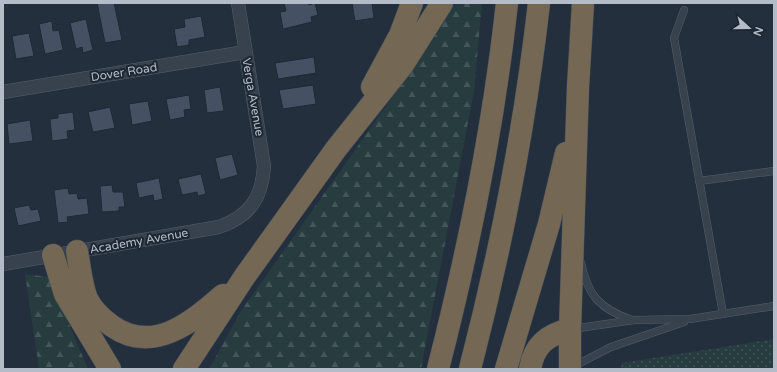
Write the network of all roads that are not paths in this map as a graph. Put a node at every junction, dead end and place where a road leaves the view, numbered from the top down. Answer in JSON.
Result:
{"nodes":[{"id":1,"x":238,"y":3,"type":"edge"},
{"id":2,"x":412,"y":3,"type":"edge"},
{"id":3,"x":442,"y":3,"type":"edge"},
{"id":4,"x":507,"y":3,"type":"edge"},
{"id":5,"x":539,"y":3,"type":"edge"},
{"id":6,"x":583,"y":3,"type":"edge"},
{"id":7,"x":684,"y":10,"type":"dead end"},
{"id":8,"x":245,"y":52,"type":"junction"},
{"id":9,"x":578,"y":87,"type":"junction"},
{"id":10,"x":3,"y":92,"type":"edge"},
{"id":11,"x":336,"y":149,"type":"junction"},
{"id":12,"x":774,"y":171,"type":"edge"},
{"id":13,"x":699,"y":180,"type":"junction"},
{"id":14,"x":261,"y":191,"type":"joint"},
{"id":15,"x":575,"y":203,"type":"junction"},
{"id":16,"x":77,"y":251,"type":"junction"},
{"id":17,"x":53,"y":256,"type":"junction"},
{"id":18,"x":3,"y":264,"type":"edge"},
{"id":19,"x":245,"y":276,"type":"junction"},
{"id":20,"x":774,"y":306,"type":"edge"},
{"id":21,"x":723,"y":314,"type":"junction"},
{"id":22,"x":690,"y":319,"type":"junction"},
{"id":23,"x":634,"y":320,"type":"junction"},
{"id":24,"x":570,"y":329,"type":"junction"},
{"id":25,"x":110,"y":369,"type":"edge"},
{"id":26,"x":184,"y":369,"type":"edge"},
{"id":27,"x":438,"y":369,"type":"edge"},
{"id":28,"x":470,"y":369,"type":"edge"},
{"id":29,"x":506,"y":369,"type":"edge"},
{"id":30,"x":530,"y":369,"type":"edge"},
{"id":31,"x":569,"y":369,"type":"edge"}],
"edges":[{"from":1,"to":8,"type":"street","name":"Verga Avenue"},
{"from":2,"to":11,"type":"highway"},
{"from":3,"to":11,"type":"highway"},
{"from":4,"to":27,"type":"highway"},
{"from":5,"to":28,"type":"highway"},
{"from":6,"to":9,"type":"highway"},
{"from":7,"to":13,"type":"lane"},
{"from":8,"to":10,"type":"street","name":"Dover Road"},
{"from":8,"to":14,"type":"street","name":"Verga Avenue"},
{"from":9,"to":15,"type":"highway"},
{"from":9,"to":29,"type":"highway"},
{"from":11,"to":19,"type":"highway"},
{"from":12,"to":13,"type":"lane"},
{"from":13,"to":21,"type":"lane"},
{"from":14,"to":16,"type":"street","name":"Academy Avenue"},
{"from":15,"to":23,"type":"lane"},
{"from":15,"to":24,"type":"highway"},
{"from":16,"to":17,"type":"street","name":"Academy Avenue"},
{"from":16,"to":19,"type":"highway"},
{"from":17,"to":18,"type":"street","name":"Academy Avenue"},
{"from":17,"to":25,"type":"highway"},
{"from":19,"to":26,"type":"highway"},
{"from":20,"to":21,"type":"lane"},
{"from":21,"to":22,"type":"lane"},
{"from":22,"to":23,"type":"lane"},
{"from":22,"to":31,"type":"lane"},
{"from":23,"to":24,"type":"lane"},
{"from":24,"to":30,"type":"highway"},
{"from":24,"to":31,"type":"highway"}]}
